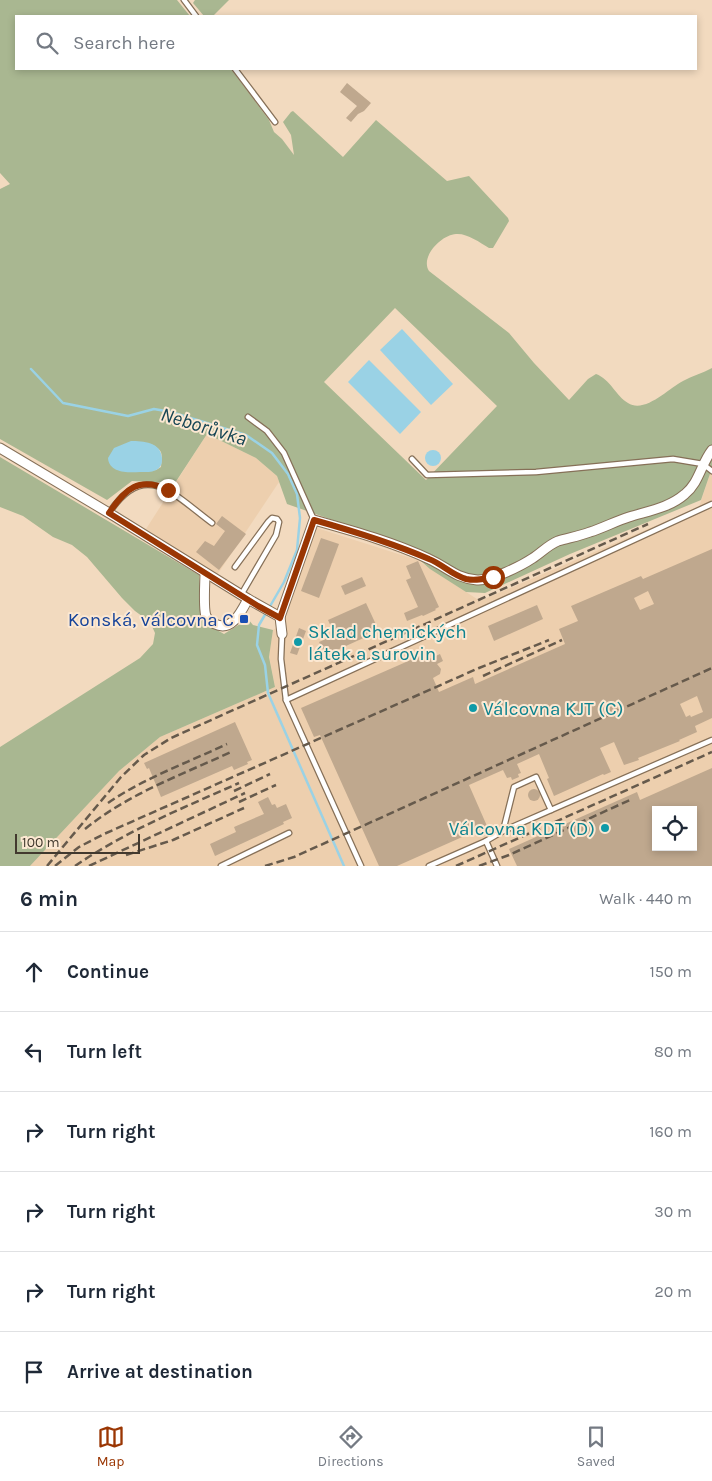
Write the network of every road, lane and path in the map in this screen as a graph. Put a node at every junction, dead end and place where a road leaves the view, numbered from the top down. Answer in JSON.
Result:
{"nodes":[{"id":1,"x":184,"y":0,"type":"edge"},
{"id":2,"x":195,"y":15,"type":"edge"},
{"id":3,"x":236,"y":70,"type":"edge"},
{"id":4,"x":275,"y":122,"type":"dead end"},
{"id":5,"x":248,"y":417,"type":"dead end"},
{"id":6,"x":0,"y":448,"type":"edge"},
{"id":7,"x":712,"y":450,"type":"edge"},
{"id":8,"x":412,"y":459,"type":"dead end"},
{"id":9,"x":703,"y":464,"type":"junction"},
{"id":10,"x":712,"y":471,"type":"edge"},
{"id":11,"x":712,"y":504,"type":"edge"},
{"id":12,"x":109,"y":513,"type":"junction"},
{"id":13,"x":314,"y":520,"type":"junction"},
{"id":14,"x":212,"y":523,"type":"dead end"},
{"id":15,"x":236,"y":567,"type":"dead end"},
{"id":16,"x":205,"y":573,"type":"junction"},
{"id":17,"x":244,"y":597,"type":"junction"},
{"id":18,"x":278,"y":616,"type":"junction"},
{"id":19,"x":282,"y":634,"type":"joint"},
{"id":20,"x":286,"y":700,"type":"junction"},
{"id":21,"x":712,"y":740,"type":"edge"},
{"id":22,"x":550,"y":810,"type":"junction"},
{"id":23,"x":503,"y":831,"type":"junction"},
{"id":24,"x":289,"y":833,"type":"dead end"},
{"id":25,"x":486,"y":841,"type":"junction"},
{"id":26,"x":221,"y":866,"type":"edge"},
{"id":27,"x":361,"y":866,"type":"edge"},
{"id":28,"x":429,"y":866,"type":"edge"},
{"id":29,"x":497,"y":866,"type":"edge"}],
"edges":[{"from":1,"to":2,"type":"lane"},
{"from":3,"to":4,"type":"lane"},
{"from":5,"to":13,"type":"lane"},
{"from":6,"to":12,"type":"street"},
{"from":7,"to":9,"type":"street"},
{"from":8,"to":9,"type":"lane"},
{"from":9,"to":10,"type":"lane"},
{"from":9,"to":13,"type":"street"},
{"from":11,"to":20,"type":"lane"},
{"from":12,"to":14,"type":"lane"},
{"from":12,"to":16,"type":"street"},
{"from":13,"to":18,"type":"street"},
{"from":15,"to":17,"type":"lane"},
{"from":16,"to":17,"type":"street"},
{"from":16,"to":17,"type":"street"},
{"from":17,"to":18,"type":"street"},
{"from":18,"to":19,"type":"street"},
{"from":19,"to":20,"type":"lane"},
{"from":20,"to":27,"type":"lane"},
{"from":21,"to":22,"type":"lane"},
{"from":22,"to":23,"type":"lane"},
{"from":22,"to":23,"type":"lane"},
{"from":23,"to":25,"type":"lane"},
{"from":24,"to":26,"type":"lane"},
{"from":25,"to":28,"type":"lane"},
{"from":25,"to":29,"type":"lane"}]}
